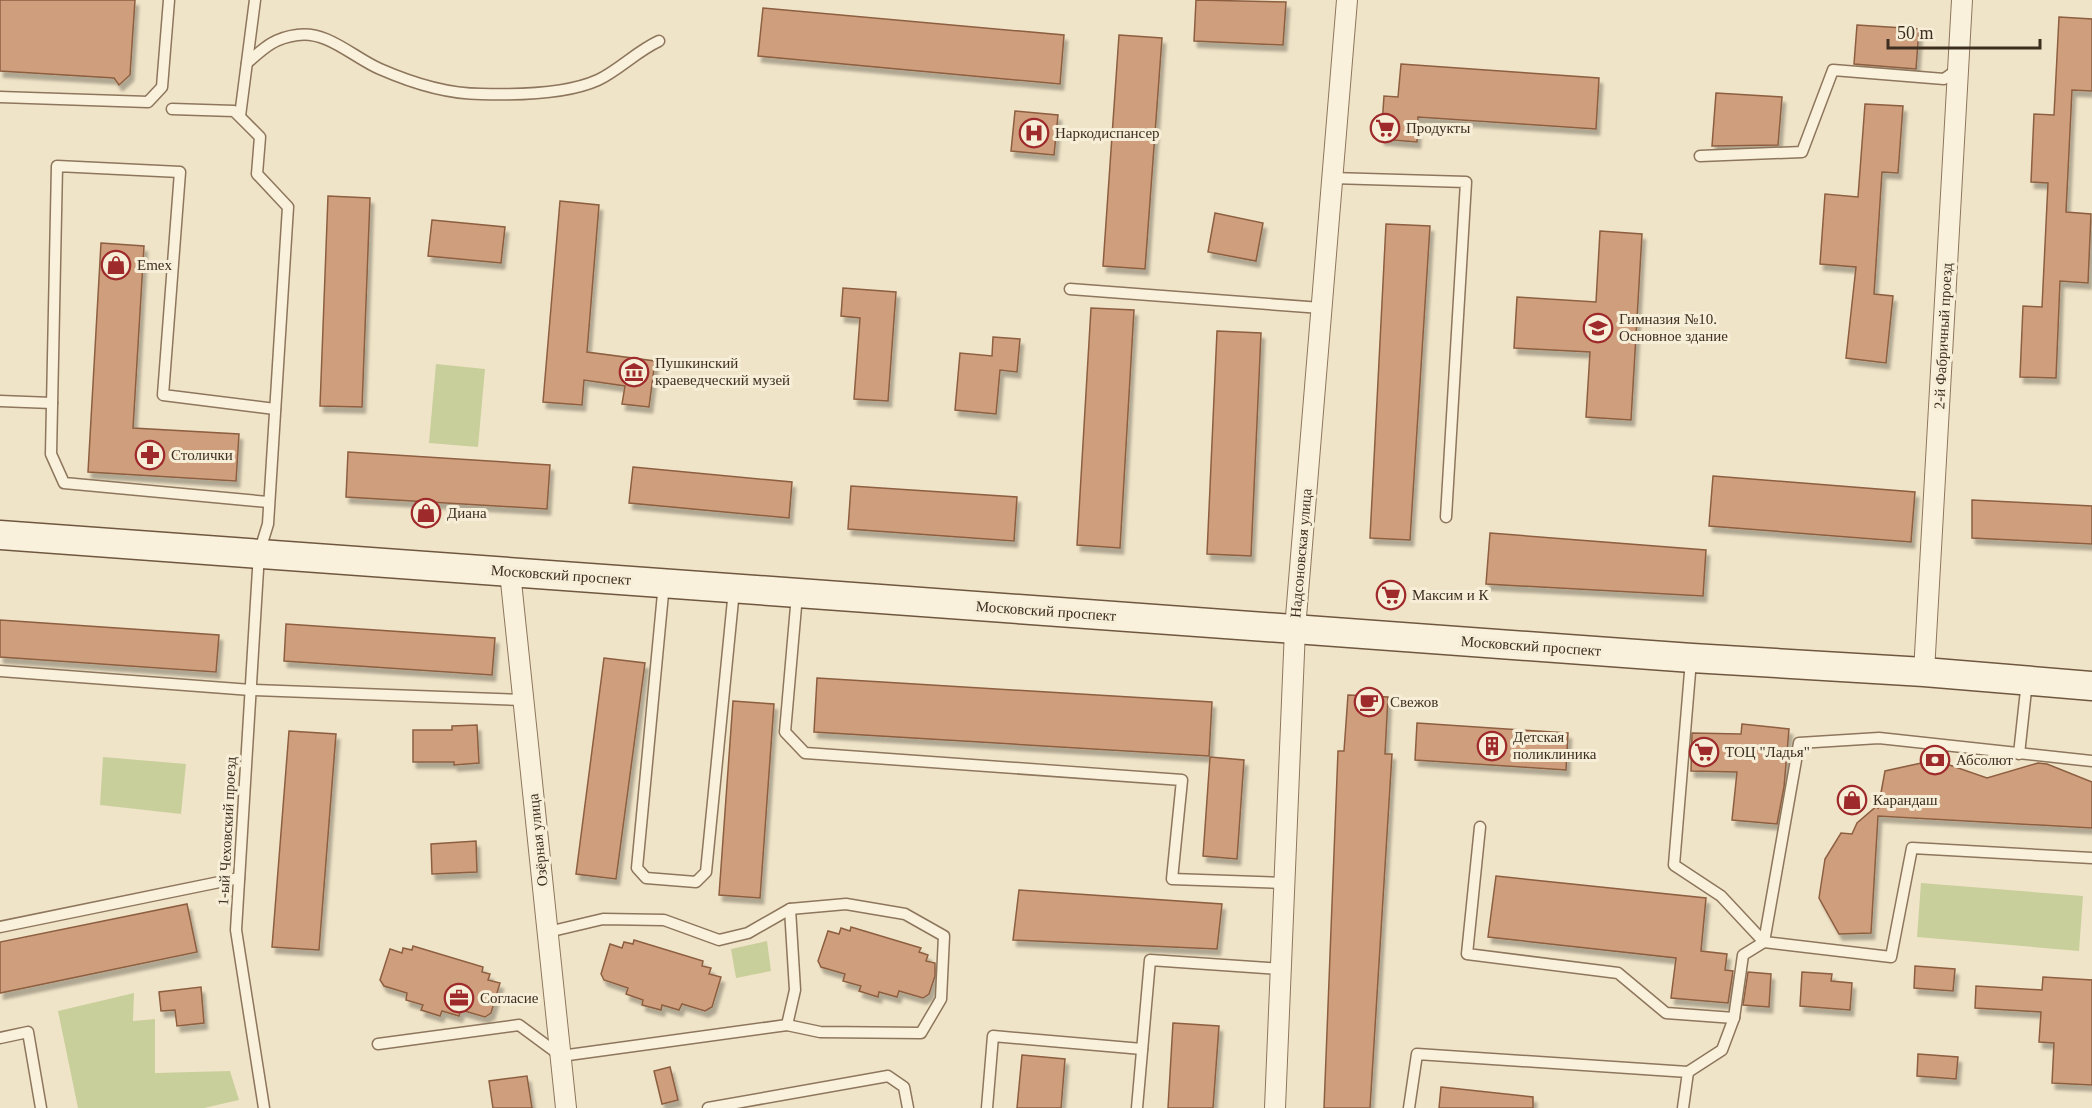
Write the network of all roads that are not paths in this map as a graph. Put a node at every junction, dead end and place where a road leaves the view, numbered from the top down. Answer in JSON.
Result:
{"nodes":[{"id":1,"x":169,"y":0,"type":"edge"},
{"id":2,"x":255,"y":0,"type":"edge"},
{"id":3,"x":1347,"y":0,"type":"edge"},
{"id":4,"x":1962,"y":0,"type":"edge"},
{"id":5,"x":659,"y":41,"type":"dead end"},
{"id":6,"x":247,"y":63,"type":"junction"},
{"id":7,"x":1958,"y":68,"type":"junction"},
{"id":8,"x":0,"y":97,"type":"edge"},
{"id":9,"x":172,"y":109,"type":"dead end"},
{"id":10,"x":240,"y":116,"type":"junction"},
{"id":11,"x":1700,"y":156,"type":"dead end"},
{"id":12,"x":1332,"y":178,"type":"junction"},
{"id":13,"x":1070,"y":289,"type":"dead end"},
{"id":14,"x":1321,"y":308,"type":"junction"},
{"id":15,"x":0,"y":401,"type":"edge"},
{"id":16,"x":52,"y":403,"type":"junction"},
{"id":17,"x":275,"y":409,"type":"junction"},
{"id":18,"x":268,"y":502,"type":"junction"},
{"id":19,"x":1446,"y":517,"type":"dead end"},
{"id":20,"x":0,"y":535,"type":"edge"},
{"id":21,"x":259,"y":554,"type":"junction"},
{"id":22,"x":510,"y":572,"type":"junction"},
{"id":23,"x":664,"y":583,"type":"junction"},
{"id":24,"x":734,"y":588,"type":"junction"},
{"id":25,"x":797,"y":592,"type":"junction"},
{"id":26,"x":1295,"y":629,"type":"junction"},
{"id":27,"x":1692,"y":658,"type":"junction"},
{"id":28,"x":0,"y":671,"type":"edge"},
{"id":29,"x":1924,"y":672,"type":"junction"},
{"id":30,"x":2027,"y":681,"type":"junction"},
{"id":31,"x":2092,"y":686,"type":"edge"},
{"id":32,"x":251,"y":690,"type":"junction"},
{"id":33,"x":523,"y":700,"type":"junction"},
{"id":34,"x":2019,"y":754,"type":"junction"},
{"id":35,"x":2092,"y":762,"type":"edge"},
{"id":36,"x":1480,"y":827,"type":"dead end"},
{"id":37,"x":2092,"y":858,"type":"edge"},
{"id":38,"x":240,"y":878,"type":"junction"},
{"id":39,"x":1284,"y":883,"type":"junction"},
{"id":40,"x":790,"y":909,"type":"junction"},
{"id":41,"x":0,"y":927,"type":"edge"},
{"id":42,"x":548,"y":932,"type":"junction"},
{"id":43,"x":1764,"y":942,"type":"junction"},
{"id":44,"x":1281,"y":969,"type":"junction"},
{"id":45,"x":1734,"y":1018,"type":"junction"},
{"id":46,"x":787,"y":1025,"type":"junction"},
{"id":47,"x":0,"y":1038,"type":"edge"},
{"id":48,"x":378,"y":1044,"type":"dead end"},
{"id":49,"x":1142,"y":1050,"type":"junction"},
{"id":50,"x":561,"y":1056,"type":"junction"},
{"id":51,"x":1688,"y":1072,"type":"junction"},
{"id":52,"x":41,"y":1108,"type":"edge"},
{"id":53,"x":264,"y":1108,"type":"edge"},
{"id":54,"x":566,"y":1108,"type":"edge"},
{"id":55,"x":708,"y":1108,"type":"edge"},
{"id":56,"x":908,"y":1108,"type":"edge"},
{"id":57,"x":987,"y":1108,"type":"edge"},
{"id":58,"x":1137,"y":1108,"type":"edge"},
{"id":59,"x":1275,"y":1108,"type":"edge"},
{"id":60,"x":1409,"y":1108,"type":"edge"},
{"id":61,"x":1683,"y":1108,"type":"edge"}],
"edges":[{"from":1,"to":8,"type":"lane"},
{"from":2,"to":6,"type":"lane"},
{"from":3,"to":12,"type":"street","name":"Надсоновская улица"},
{"from":4,"to":7,"type":"street","name":"2-й Фабричный проезд"},
{"from":5,"to":6,"type":"lane"},
{"from":6,"to":10,"type":"lane"},
{"from":7,"to":11,"type":"lane"},
{"from":7,"to":29,"type":"street","name":"2-й Фабричный проезд"},
{"from":9,"to":10,"type":"lane"},
{"from":10,"to":17,"type":"lane","name":"1-ый Чеховский проезд"},
{"from":12,"to":14,"type":"street","name":"Надсоновская улица"},
{"from":12,"to":19,"type":"lane"},
{"from":13,"to":14,"type":"lane"},
{"from":14,"to":26,"type":"street","name":"Надсоновская улица"},
{"from":15,"to":16,"type":"lane"},
{"from":16,"to":17,"type":"lane"},
{"from":16,"to":18,"type":"lane"},
{"from":17,"to":18,"type":"lane","name":"1-ый Чеховский проезд"},
{"from":18,"to":21,"type":"lane","name":"1-ый Чеховский проезд"},
{"from":20,"to":21,"type":"main road","name":"Московский проспект"},
{"from":21,"to":22,"type":"main road","name":"Московский проспект"},
{"from":21,"to":32,"type":"lane","name":"1-ый Чеховский проезд"},
{"from":22,"to":23,"type":"main road","name":"Московский проспект"},
{"from":22,"to":33,"type":"street","name":"Озёрная улица"},
{"from":23,"to":24,"type":"main road","name":"Московский проспект"},
{"from":23,"to":24,"type":"lane"},
{"from":24,"to":25,"type":"main road","name":"Московский проспект"},
{"from":25,"to":26,"type":"main road","name":"Московский проспект"},
{"from":25,"to":39,"type":"lane"},
{"from":26,"to":27,"type":"main road","name":"Московский проспект"},
{"from":26,"to":39,"type":"street","name":"Надсоновская улица"},
{"from":27,"to":29,"type":"main road","name":"Московский проспект"},
{"from":27,"to":43,"type":"lane"},
{"from":28,"to":32,"type":"lane"},
{"from":29,"to":30,"type":"main road","name":"Московский проспект"},
{"from":30,"to":31,"type":"main road","name":"Московский проспект"},
{"from":30,"to":34,"type":"lane"},
{"from":32,"to":33,"type":"lane"},
{"from":32,"to":38,"type":"lane","name":"1-ый Чеховский проезд"},
{"from":33,"to":42,"type":"street","name":"Озёрная улица"},
{"from":34,"to":35,"type":"lane"},
{"from":34,"to":43,"type":"lane"},
{"from":36,"to":45,"type":"lane"},
{"from":37,"to":43,"type":"lane"},
{"from":38,"to":41,"type":"lane"},
{"from":38,"to":53,"type":"lane","name":"1-ый Чеховский проезд"},
{"from":39,"to":44,"type":"street","name":"Надсоновская улица"},
{"from":40,"to":42,"type":"lane"},
{"from":40,"to":46,"type":"lane"},
{"from":40,"to":46,"type":"lane"},
{"from":42,"to":50,"type":"street","name":"Озёрная улица"},
{"from":43,"to":45,"type":"lane"},
{"from":44,"to":49,"type":"lane"},
{"from":44,"to":59,"type":"street","name":"Надсоновская улица"},
{"from":45,"to":51,"type":"lane"},
{"from":46,"to":50,"type":"lane"},
{"from":47,"to":52,"type":"lane"},
{"from":48,"to":50,"type":"lane"},
{"from":49,"to":57,"type":"lane"},
{"from":49,"to":58,"type":"lane"},
{"from":50,"to":54,"type":"street","name":"Озёрная улица"},
{"from":51,"to":60,"type":"lane"},
{"from":51,"to":61,"type":"lane"},
{"from":55,"to":56,"type":"lane"}]}
